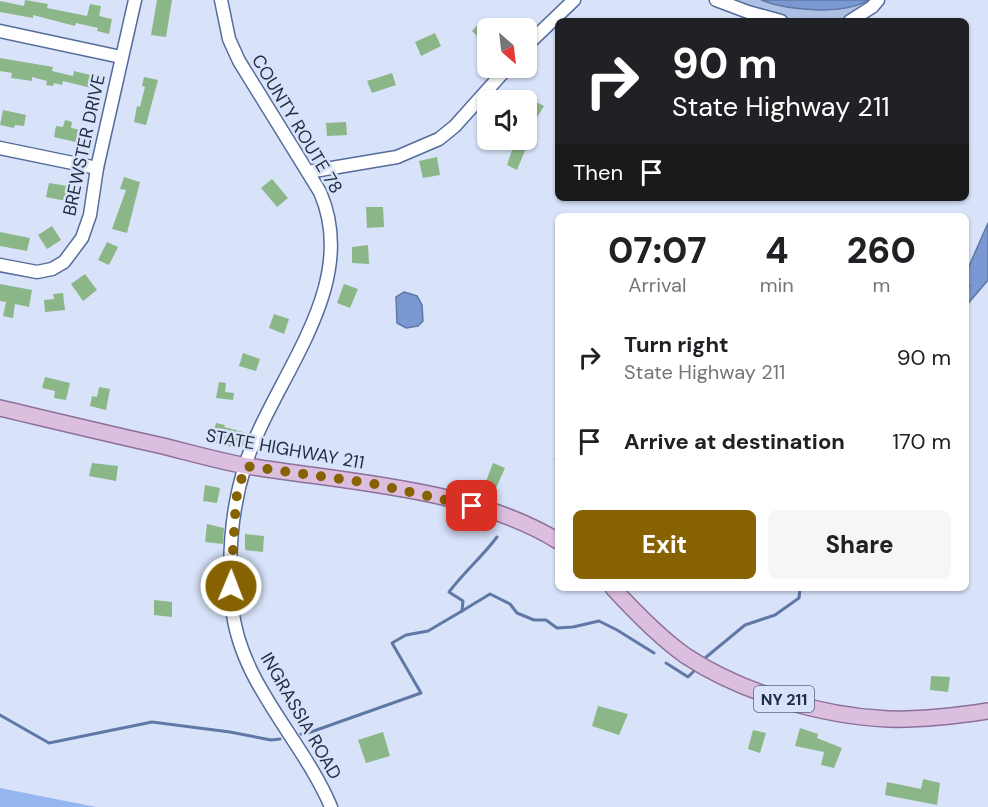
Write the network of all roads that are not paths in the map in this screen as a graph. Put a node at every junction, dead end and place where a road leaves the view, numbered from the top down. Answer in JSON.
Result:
{"nodes":[{"id":1,"x":135,"y":0,"type":"edge"},
{"id":2,"x":221,"y":0,"type":"edge"},
{"id":3,"x":574,"y":0,"type":"edge"},
{"id":4,"x":716,"y":0,"type":"edge"},
{"id":5,"x":878,"y":0,"type":"edge"},
{"id":6,"x":555,"y":18,"type":"edge"},
{"id":7,"x":555,"y":18,"type":"edge"},
{"id":8,"x":770,"y":18,"type":"edge"},
{"id":9,"x":855,"y":18,"type":"edge"},
{"id":10,"x":0,"y":31,"type":"edge"},
{"id":11,"x":537,"y":35,"type":"edge"},
{"id":12,"x":121,"y":57,"type":"junction"},
{"id":13,"x":498,"y":78,"type":"edge"},
{"id":14,"x":0,"y":148,"type":"edge"},
{"id":15,"x":97,"y":168,"type":"junction"},
{"id":16,"x":308,"y":172,"type":"junction"},
{"id":17,"x":0,"y":265,"type":"edge"},
{"id":18,"x":0,"y":408,"type":"edge"},
{"id":19,"x":245,"y":466,"type":"junction"},
{"id":20,"x":555,"y":540,"type":"edge"},
{"id":21,"x":616,"y":591,"type":"edge"},
{"id":22,"x":988,"y":711,"type":"edge"},
{"id":23,"x":331,"y":807,"type":"edge"}],
"edges":[{"from":1,"to":12,"type":"street","name":"BREWSTER DRIVE"},
{"from":2,"to":16,"type":"street","name":"COUNTY ROUTE 78"},
{"from":3,"to":7,"type":"street"},
{"from":4,"to":8,"type":"street"},
{"from":5,"to":9,"type":"street"},
{"from":6,"to":11,"type":"street"},
{"from":10,"to":12,"type":"street"},
{"from":12,"to":15,"type":"street","name":"BREWSTER DRIVE"},
{"from":13,"to":16,"type":"street"},
{"from":14,"to":15,"type":"street"},
{"from":15,"to":17,"type":"street","name":"BREWSTER DRIVE"},
{"from":16,"to":19,"type":"street","name":"COUNTY ROUTE 78"},
{"from":18,"to":19,"type":"main road","name":"STATE HIGHWAY 211"},
{"from":19,"to":20,"type":"main road","name":"STATE HIGHWAY 211"},
{"from":19,"to":23,"type":"street","name":"INGRASSIA ROAD"},
{"from":21,"to":22,"type":"main road","number":"NY 211"}]}
